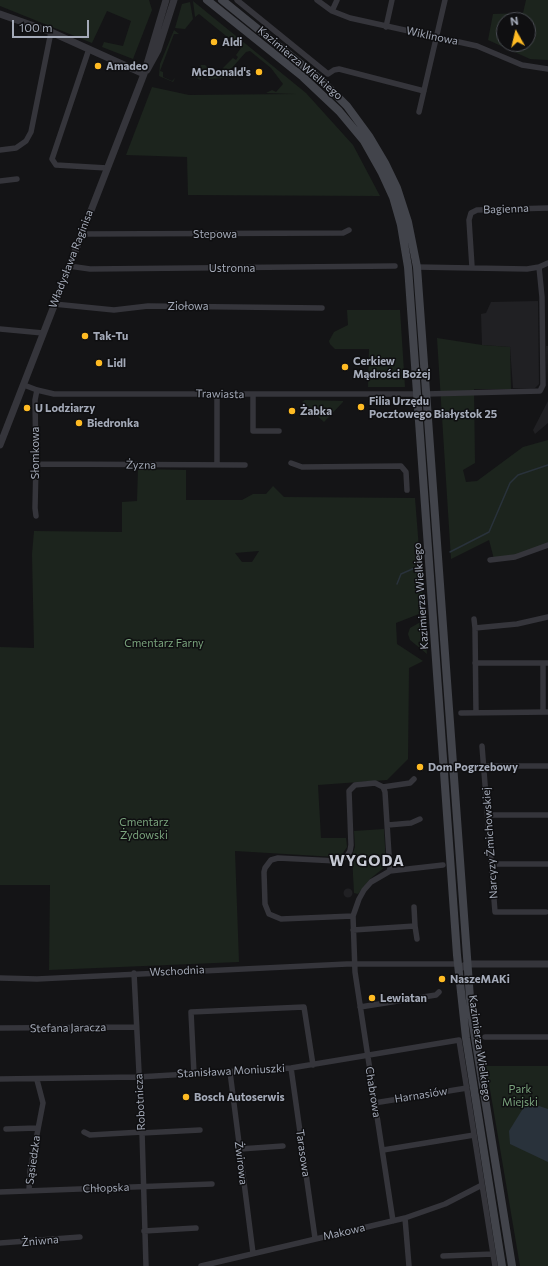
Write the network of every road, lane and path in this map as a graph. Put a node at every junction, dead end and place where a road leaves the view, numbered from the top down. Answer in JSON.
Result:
{"nodes":[{"id":1,"x":166,"y":0,"type":"edge"},
{"id":2,"x":174,"y":0,"type":"edge"},
{"id":3,"x":207,"y":0,"type":"edge"},
{"id":4,"x":222,"y":0,"type":"edge"},
{"id":5,"x":237,"y":0,"type":"edge"},
{"id":6,"x":317,"y":0,"type":"edge"},
{"id":7,"x":337,"y":0,"type":"edge"},
{"id":8,"x":392,"y":0,"type":"edge"},
{"id":9,"x":445,"y":0,"type":"edge"},
{"id":10,"x":231,"y":7,"type":"junction"},
{"id":11,"x":332,"y":11,"type":"junction"},
{"id":12,"x":0,"y":14,"type":"edge"},
{"id":13,"x":224,"y":14,"type":"junction"},
{"id":14,"x":386,"y":27,"type":"junction"},
{"id":15,"x":51,"y":32,"type":"junction"},
{"id":16,"x":436,"y":38,"type":"junction"},
{"id":17,"x":89,"y":49,"type":"junction"},
{"id":18,"x":548,"y":69,"type":"edge"},
{"id":19,"x":144,"y":74,"type":"junction"},
{"id":20,"x":424,"y":91,"type":"junction"},
{"id":21,"x":419,"y":112,"type":"dead end"},
{"id":22,"x":0,"y":150,"type":"edge"},
{"id":23,"x":107,"y":168,"type":"junction"},
{"id":24,"x":17,"y":179,"type":"dead end"},
{"id":25,"x":0,"y":181,"type":"edge"},
{"id":26,"x":548,"y":208,"type":"edge"},
{"id":27,"x":349,"y":230,"type":"dead end"},
{"id":28,"x":81,"y":234,"type":"junction"},
{"id":29,"x":548,"y":263,"type":"edge"},
{"id":30,"x":69,"y":266,"type":"junction"},
{"id":31,"x":395,"y":266,"type":"dead end"},
{"id":32,"x":417,"y":267,"type":"junction"},
{"id":33,"x":539,"y":267,"type":"junction"},
{"id":34,"x":472,"y":268,"type":"junction"},
{"id":35,"x":54,"y":304,"type":"junction"},
{"id":36,"x":322,"y":308,"type":"dead end"},
{"id":37,"x":0,"y":329,"type":"edge"},
{"id":38,"x":43,"y":333,"type":"junction"},
{"id":39,"x":24,"y":384,"type":"junction"},
{"id":40,"x":37,"y":390,"type":"junction"},
{"id":41,"x":217,"y":394,"type":"junction"},
{"id":42,"x":253,"y":394,"type":"junction"},
{"id":43,"x":418,"y":394,"type":"junction"},
{"id":44,"x":426,"y":394,"type":"junction"},
{"id":45,"x":279,"y":431,"type":"dead end"},
{"id":46,"x":0,"y":445,"type":"edge"},
{"id":47,"x":427,"y":458,"type":"junction"},
{"id":48,"x":291,"y":463,"type":"dead end"},
{"id":49,"x":36,"y":464,"type":"junction"},
{"id":50,"x":218,"y":465,"type":"junction"},
{"id":51,"x":245,"y":466,"type":"dead end"},
{"id":52,"x":408,"y":490,"type":"dead end"},
{"id":53,"x":36,"y":516,"type":"dead end"},
{"id":54,"x":548,"y":545,"type":"edge"},
{"id":55,"x":490,"y":560,"type":"dead end"},
{"id":56,"x":434,"y":617,"type":"junction"},
{"id":57,"x":548,"y":617,"type":"edge"},
{"id":58,"x":443,"y":618,"type":"junction"},
{"id":59,"x":474,"y":619,"type":"dead end"},
{"id":60,"x":475,"y":628,"type":"junction"},
{"id":61,"x":476,"y":663,"type":"junction"},
{"id":62,"x":546,"y":663,"type":"edge"},
{"id":63,"x":546,"y":712,"type":"edge"},
{"id":64,"x":462,"y":713,"type":"dead end"},
{"id":65,"x":476,"y":713,"type":"junction"},
{"id":66,"x":482,"y":746,"type":"dead end"},
{"id":67,"x":484,"y":766,"type":"junction"},
{"id":68,"x":548,"y":766,"type":"edge"},
{"id":69,"x":414,"y":779,"type":"dead end"},
{"id":70,"x":383,"y":787,"type":"junction"},
{"id":71,"x":488,"y":815,"type":"junction"},
{"id":72,"x":548,"y":815,"type":"edge"},
{"id":73,"x":420,"y":819,"type":"dead end"},
{"id":74,"x":388,"y":825,"type":"junction"},
{"id":75,"x":491,"y":864,"type":"junction"},
{"id":76,"x":548,"y":864,"type":"edge"},
{"id":77,"x":443,"y":865,"type":"dead end"},
{"id":78,"x":390,"y":870,"type":"junction"},
{"id":79,"x":453,"y":900,"type":"junction"},
{"id":80,"x":463,"y":900,"type":"junction"},
{"id":81,"x":414,"y":907,"type":"dead end"},
{"id":82,"x":546,"y":912,"type":"dead end"},
{"id":83,"x":353,"y":916,"type":"junction"},
{"id":84,"x":415,"y":926,"type":"junction"},
{"id":85,"x":353,"y":930,"type":"junction"},
{"id":86,"x":417,"y":939,"type":"dead end"},
{"id":87,"x":355,"y":964,"type":"junction"},
{"id":88,"x":467,"y":964,"type":"junction"},
{"id":89,"x":548,"y":964,"type":"edge"},
{"id":90,"x":458,"y":966,"type":"junction"},
{"id":91,"x":134,"y":973,"type":"junction"},
{"id":92,"x":0,"y":978,"type":"edge"},
{"id":93,"x":439,"y":992,"type":"dead end"},
{"id":94,"x":360,"y":1006,"type":"junction"},
{"id":95,"x":136,"y":1027,"type":"junction"},
{"id":96,"x":0,"y":1028,"type":"edge"},
{"id":97,"x":485,"y":1037,"type":"dead end"},
{"id":98,"x":548,"y":1037,"type":"edge"},
{"id":99,"x":367,"y":1055,"type":"junction"},
{"id":100,"x":313,"y":1065,"type":"junction"},
{"id":101,"x":291,"y":1068,"type":"junction"},
{"id":102,"x":230,"y":1072,"type":"junction"},
{"id":103,"x":194,"y":1074,"type":"junction"},
{"id":104,"x":138,"y":1077,"type":"junction"},
{"id":105,"x":0,"y":1080,"type":"edge"},
{"id":106,"x":36,"y":1080,"type":"junction"},
{"id":107,"x":467,"y":1088,"type":"junction"},
{"id":108,"x":374,"y":1103,"type":"junction"},
{"id":109,"x":38,"y":1128,"type":"junction"},
{"id":110,"x":6,"y":1129,"type":"dead end"},
{"id":111,"x":200,"y":1130,"type":"dead end"},
{"id":112,"x":84,"y":1132,"type":"dead end"},
{"id":113,"x":142,"y":1132,"type":"junction"},
{"id":114,"x":474,"y":1135,"type":"junction"},
{"id":115,"x":283,"y":1146,"type":"dead end"},
{"id":116,"x":240,"y":1149,"type":"junction"},
{"id":117,"x":383,"y":1150,"type":"junction"},
{"id":118,"x":212,"y":1184,"type":"dead end"},
{"id":119,"x":482,"y":1185,"type":"junction"},
{"id":120,"x":143,"y":1187,"type":"junction"},
{"id":121,"x":29,"y":1191,"type":"junction"},
{"id":122,"x":0,"y":1192,"type":"edge"},
{"id":123,"x":503,"y":1212,"type":"junction"},
{"id":124,"x":494,"y":1214,"type":"junction"},
{"id":125,"x":405,"y":1218,"type":"junction"},
{"id":126,"x":393,"y":1221,"type":"junction"},
{"id":127,"x":196,"y":1228,"type":"dead end"},
{"id":128,"x":144,"y":1231,"type":"junction"},
{"id":129,"x":80,"y":1237,"type":"dead end"},
{"id":130,"x":315,"y":1238,"type":"junction"},
{"id":131,"x":0,"y":1243,"type":"edge"},
{"id":132,"x":253,"y":1253,"type":"junction"},
{"id":133,"x":493,"y":1254,"type":"junction"},
{"id":134,"x":443,"y":1256,"type":"dead end"},
{"id":135,"x":146,"y":1266,"type":"edge"},
{"id":136,"x":201,"y":1266,"type":"edge"},
{"id":137,"x":409,"y":1266,"type":"edge"},
{"id":138,"x":495,"y":1266,"type":"edge"},
{"id":139,"x":502,"y":1266,"type":"edge"},
{"id":140,"x":512,"y":1266,"type":"edge"}],
"edges":[{"from":1,"to":19,"type":"street","name":"Władysława Raginisa"},
{"from":2,"to":19,"type":"street","name":"Władysława Raginisa"},
{"from":3,"to":13,"type":"main road","name":"Kazimierza Wielkiego"},
{"from":4,"to":10,"type":"main road","name":"Kazimierza Wielkiego"},
{"from":5,"to":20,"type":"street"},
{"from":6,"to":11,"type":"street","name":"Wiklinowa"},
{"from":7,"to":11,"type":"street"},
{"from":8,"to":14,"type":"street"},
{"from":9,"to":16,"type":"street"},
{"from":10,"to":13,"type":"main road"},
{"from":10,"to":32,"type":"main road","name":"Kazimierza Wielkiego"},
{"from":11,"to":14,"type":"street","name":"Wiklinowa"},
{"from":12,"to":15,"type":"street"},
{"from":13,"to":43,"type":"main road","name":"Kazimierza Wielkiego"},
{"from":14,"to":16,"type":"street","name":"Wiklinowa"},
{"from":15,"to":17,"type":"street"},
{"from":15,"to":22,"type":"street"},
{"from":16,"to":18,"type":"street","name":"Wiklinowa"},
{"from":16,"to":20,"type":"street"},
{"from":17,"to":19,"type":"street"},
{"from":17,"to":23,"type":"street"},
{"from":19,"to":23,"type":"street","name":"Władysława Raginisa"},
{"from":20,"to":21,"type":"street"},
{"from":23,"to":28,"type":"street","name":"Władysława Raginisa"},
{"from":24,"to":25,"type":"street"},
{"from":26,"to":34,"type":"street","name":"Bagienna"},
{"from":27,"to":28,"type":"street","name":"Stepowa"},
{"from":28,"to":30,"type":"street","name":"Władysława Raginisa"},
{"from":29,"to":33,"type":"street"},
{"from":30,"to":31,"type":"street","name":"Ustronna"},
{"from":30,"to":35,"type":"street","name":"Władysława Raginisa"},
{"from":32,"to":34,"type":"street"},
{"from":32,"to":44,"type":"main road","name":"Kazimierza Wielkiego"},
{"from":33,"to":34,"type":"street"},
{"from":33,"to":44,"type":"street"},
{"from":35,"to":36,"type":"street","name":"Ziołowa"},
{"from":35,"to":38,"type":"street","name":"Władysława Raginisa"},
{"from":37,"to":38,"type":"street"},
{"from":38,"to":39,"type":"street","name":"Władysława Raginisa"},
{"from":39,"to":40,"type":"street","name":"Trawiasta"},
{"from":39,"to":46,"type":"street","name":"Władysława Raginisa"},
{"from":40,"to":41,"type":"street","name":"Trawiasta"},
{"from":40,"to":49,"type":"street","name":"Słomkowa"},
{"from":41,"to":42,"type":"street","name":"Trawiasta"},
{"from":41,"to":50,"type":"street"},
{"from":42,"to":43,"type":"street","name":"Trawiasta"},
{"from":42,"to":45,"type":"street"},
{"from":43,"to":47,"type":"main road","name":"Kazimierza Wielkiego"},
{"from":44,"to":47,"type":"main road","name":"Kazimierza Wielkiego"},
{"from":47,"to":56,"type":"main road","name":"Kazimierza Wielkiego"},
{"from":47,"to":58,"type":"main road","name":"Kazimierza Wielkiego"},
{"from":48,"to":52,"type":"street"},
{"from":49,"to":50,"type":"street","name":"Żyzna"},
{"from":49,"to":53,"type":"street","name":"Słomkowa"},
{"from":50,"to":51,"type":"street","name":"Żyzna"},
{"from":54,"to":55,"type":"street"},
{"from":56,"to":58,"type":"main road"},
{"from":56,"to":79,"type":"main road","name":"Kazimierza Wielkiego"},
{"from":57,"to":60,"type":"street"},
{"from":58,"to":80,"type":"main road","name":"Kazimierza Wielkiego"},
{"from":59,"to":60,"type":"street"},
{"from":60,"to":61,"type":"street"},
{"from":61,"to":62,"type":"street"},
{"from":61,"to":65,"type":"street"},
{"from":62,"to":63,"type":"street"},
{"from":63,"to":65,"type":"street"},
{"from":64,"to":65,"type":"street"},
{"from":66,"to":67,"type":"street","name":"Narcyzy Żmichowskiej"},
{"from":67,"to":68,"type":"street"},
{"from":67,"to":71,"type":"street","name":"Narcyzy Żmichowskiej"},
{"from":69,"to":70,"type":"street"},
{"from":70,"to":74,"type":"street"},
{"from":70,"to":83,"type":"street"},
{"from":71,"to":72,"type":"street"},
{"from":71,"to":75,"type":"street","name":"Narcyzy Żmichowskiej"},
{"from":73,"to":74,"type":"street"},
{"from":74,"to":78,"type":"street"},
{"from":75,"to":76,"type":"street"},
{"from":75,"to":82,"type":"street","name":"Narcyzy Żmichowskiej"},
{"from":77,"to":78,"type":"street"},
{"from":78,"to":83,"type":"street"},
{"from":79,"to":80,"type":"main road"},
{"from":79,"to":90,"type":"main road","name":"Kazimierza Wielkiego"},
{"from":80,"to":88,"type":"main road","name":"Kazimierza Wielkiego"},
{"from":81,"to":84,"type":"street"},
{"from":83,"to":85,"type":"street","name":"Chabrowa"},
{"from":84,"to":85,"type":"street"},
{"from":84,"to":86,"type":"street"},
{"from":85,"to":87,"type":"street","name":"Chabrowa"},
{"from":87,"to":90,"type":"street","name":"Wschodnia"},
{"from":87,"to":91,"type":"street","name":"Wschodnia"},
{"from":87,"to":94,"type":"street","name":"Chabrowa"},
{"from":88,"to":89,"type":"street"},
{"from":88,"to":90,"type":"street"},
{"from":88,"to":123,"type":"main road","name":"Kazimierza Wielkiego"},
{"from":90,"to":124,"type":"main road","name":"Kazimierza Wielkiego"},
{"from":91,"to":92,"type":"street","name":"Wschodnia"},
{"from":91,"to":95,"type":"street","name":"Robotnicza"},
{"from":93,"to":94,"type":"street"},
{"from":94,"to":99,"type":"street","name":"Chabrowa"},
{"from":95,"to":96,"type":"street","name":"Stefana Jaracza"},
{"from":95,"to":104,"type":"street","name":"Robotnicza"},
{"from":97,"to":98,"type":"street"},
{"from":99,"to":100,"type":"street","name":"Stanisława Moniuszki"},
{"from":99,"to":107,"type":"street","name":"Stanisława Moniuszki"},
{"from":99,"to":108,"type":"street","name":"Chabrowa"},
{"from":100,"to":101,"type":"street","name":"Stanisława Moniuszki"},
{"from":100,"to":103,"type":"street"},
{"from":101,"to":102,"type":"street","name":"Stanisława Moniuszki"},
{"from":101,"to":130,"type":"street","name":"Tarasowa"},
{"from":102,"to":103,"type":"street","name":"Stanisława Moniuszki"},
{"from":102,"to":116,"type":"street","name":"Żwirowa"},
{"from":103,"to":104,"type":"street","name":"Stanisława Moniuszki"},
{"from":104,"to":106,"type":"street","name":"Stanisława Moniuszki"},
{"from":104,"to":113,"type":"street","name":"Robotnicza"},
{"from":105,"to":106,"type":"street","name":"Stanisława Moniuszki"},
{"from":106,"to":109,"type":"street","name":"Sąsiedzka"},
{"from":107,"to":108,"type":"street","name":"Harnasiów"},
{"from":107,"to":114,"type":"street"},
{"from":108,"to":117,"type":"street","name":"Chabrowa"},
{"from":109,"to":110,"type":"street","name":"Sąsiedzka"},
{"from":109,"to":121,"type":"street","name":"Sąsiedzka"},
{"from":111,"to":113,"type":"street"},
{"from":112,"to":113,"type":"street"},
{"from":113,"to":120,"type":"street","name":"Robotnicza"},
{"from":114,"to":117,"type":"street"},
{"from":114,"to":119,"type":"street"},
{"from":115,"to":116,"type":"street"},
{"from":116,"to":132,"type":"street","name":"Żwirowa"},
{"from":117,"to":126,"type":"street","name":"Chabrowa"},
{"from":118,"to":120,"type":"street","name":"Chłopska"},
{"from":119,"to":125,"type":"street","name":"Makowa"},
{"from":119,"to":133,"type":"street"},
{"from":120,"to":121,"type":"street","name":"Chłopska"},
{"from":120,"to":128,"type":"street","name":"Robotnicza"},
{"from":121,"to":122,"type":"street","name":"Chłopska"},
{"from":123,"to":124,"type":"main road"},
{"from":123,"to":140,"type":"main road","name":"Kazimierza Wielkiego"},
{"from":124,"to":139,"type":"main road","name":"Kazimierza Wielkiego"},
{"from":125,"to":126,"type":"street","name":"Makowa"},
{"from":125,"to":137,"type":"street"},
{"from":126,"to":130,"type":"street","name":"Makowa"},
{"from":127,"to":128,"type":"street"},
{"from":128,"to":135,"type":"street","name":"Robotnicza"},
{"from":129,"to":131,"type":"street","name":"Żniwna"},
{"from":130,"to":132,"type":"street","name":"Makowa"},
{"from":132,"to":136,"type":"street","name":"Makowa"},
{"from":133,"to":134,"type":"street"},
{"from":133,"to":138,"type":"street"}]}
